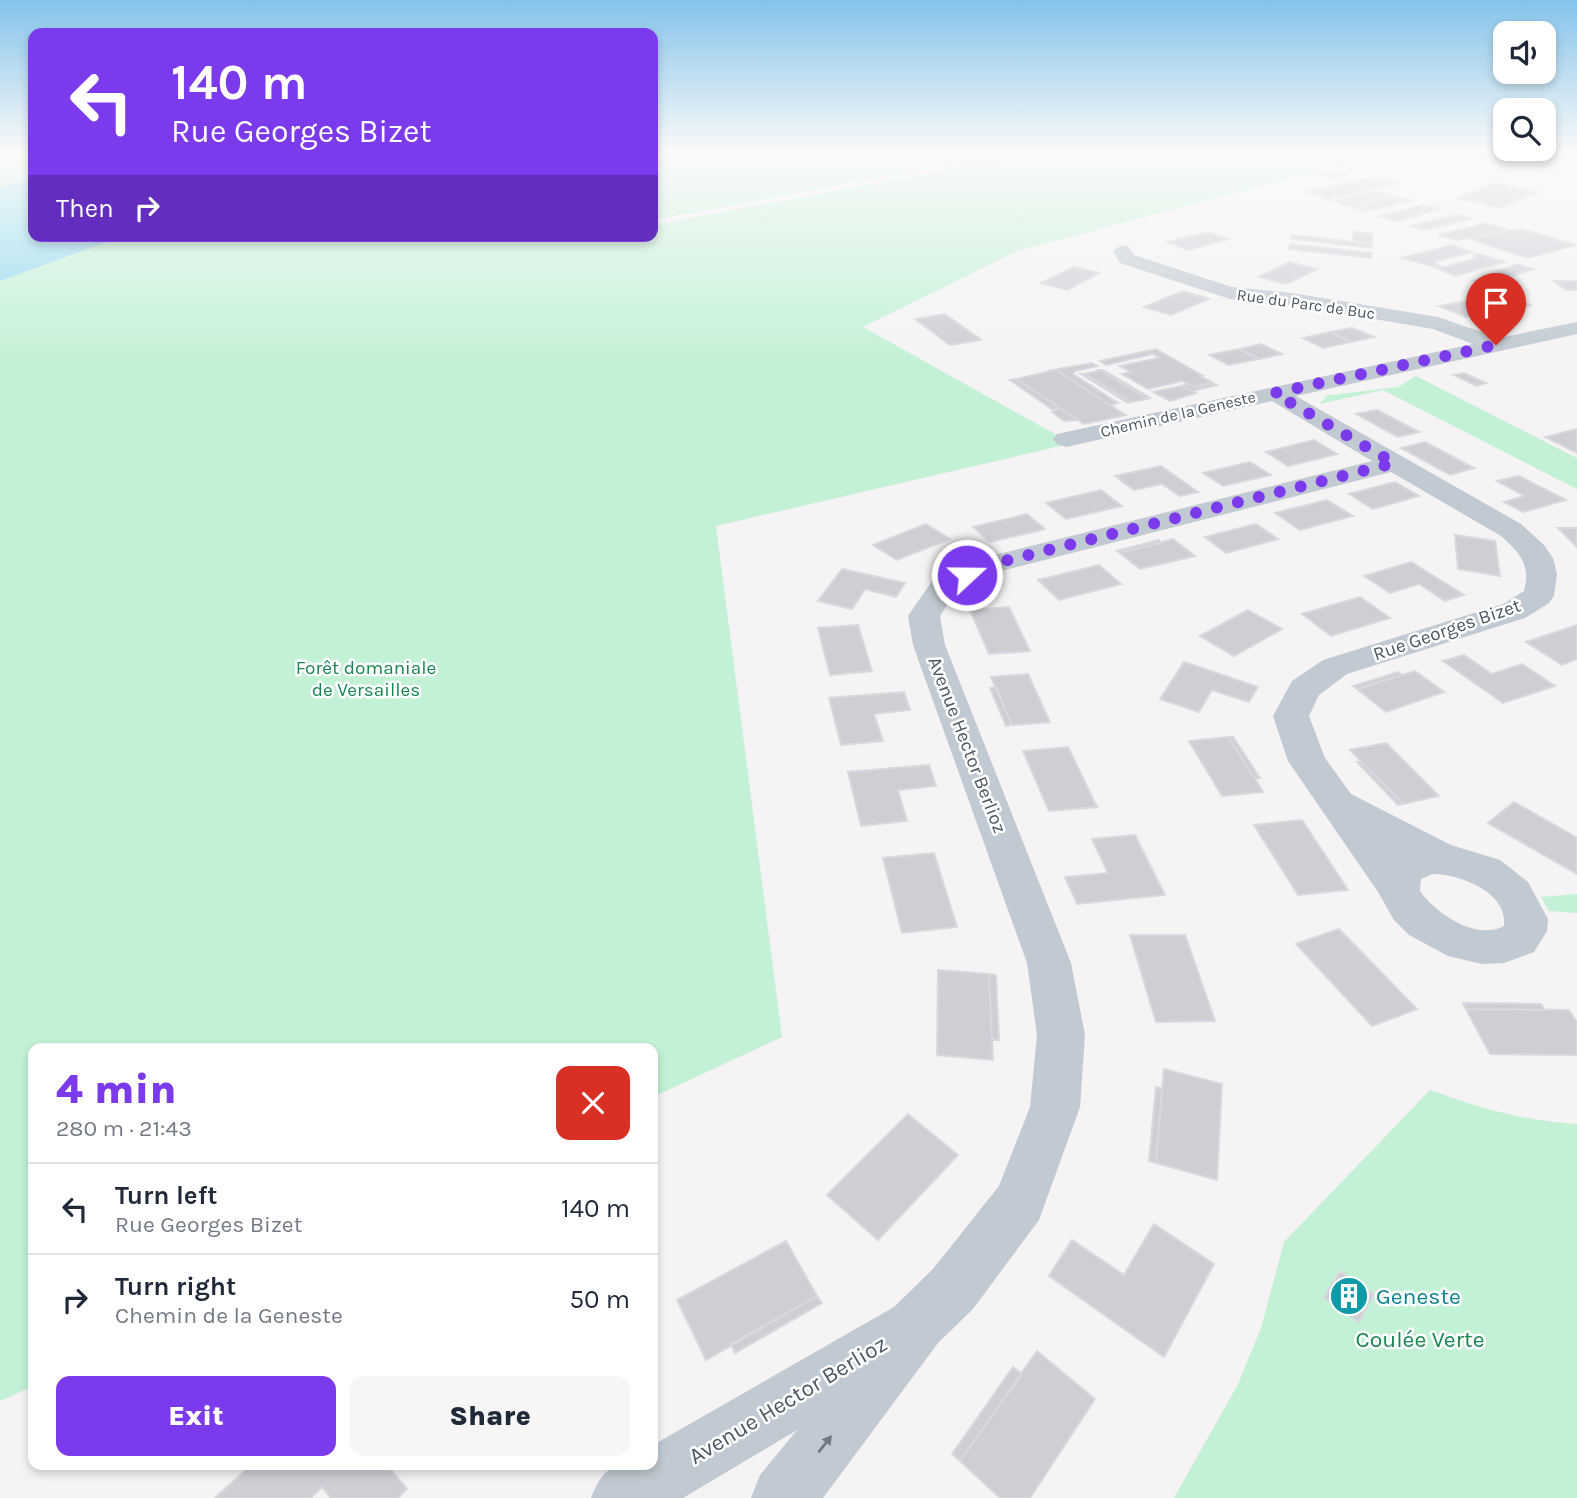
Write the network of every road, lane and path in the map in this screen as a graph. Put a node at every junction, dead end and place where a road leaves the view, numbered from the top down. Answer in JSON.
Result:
{"nodes":[{"id":1,"x":1122,"y":251,"type":"dead end"},
{"id":2,"x":1577,"y":328,"type":"edge"},
{"id":3,"x":1496,"y":345,"type":"junction"},
{"id":4,"x":1274,"y":393,"type":"junction"},
{"id":5,"x":1066,"y":439,"type":"dead end"},
{"id":6,"x":1394,"y":463,"type":"junction"},
{"id":7,"x":1336,"y":800,"type":"junction"},
{"id":8,"x":1444,"y":859,"type":"junction"},
{"id":9,"x":1398,"y":889,"type":"junction"},
{"id":10,"x":918,"y":1323,"type":"junction"},
{"id":11,"x":623,"y":1498,"type":"edge"},
{"id":12,"x":783,"y":1498,"type":"edge"}],
"edges":[{"from":1,"to":3,"type":"street","name":"Rue du Parc de Buc"},
{"from":2,"to":3,"type":"street","name":"Chemin de la Geneste"},
{"from":3,"to":4,"type":"street","name":"Chemin de la Geneste"},
{"from":4,"to":5,"type":"street","name":"Chemin de la Geneste"},
{"from":4,"to":6,"type":"street","name":"Rue Georges Bizet"},
{"from":6,"to":7,"type":"street","name":"Rue Georges Bizet"},
{"from":6,"to":10,"type":"street","name":"Avenue Hector Berlioz"},
{"from":7,"to":8,"type":"street","name":"Rue Georges Bizet"},
{"from":7,"to":9,"type":"street","name":"Rue Georges Bizet"},
{"from":8,"to":9,"type":"street","name":"Rue Georges Bizet"},
{"from":8,"to":9,"type":"street","name":"Rue Georges Bizet"},
{"from":10,"to":11,"type":"street","name":"Avenue Hector Berlioz"},
{"from":12,"to":10,"type":"street","name":"Avenue Hector Berlioz","one_way":true}]}
